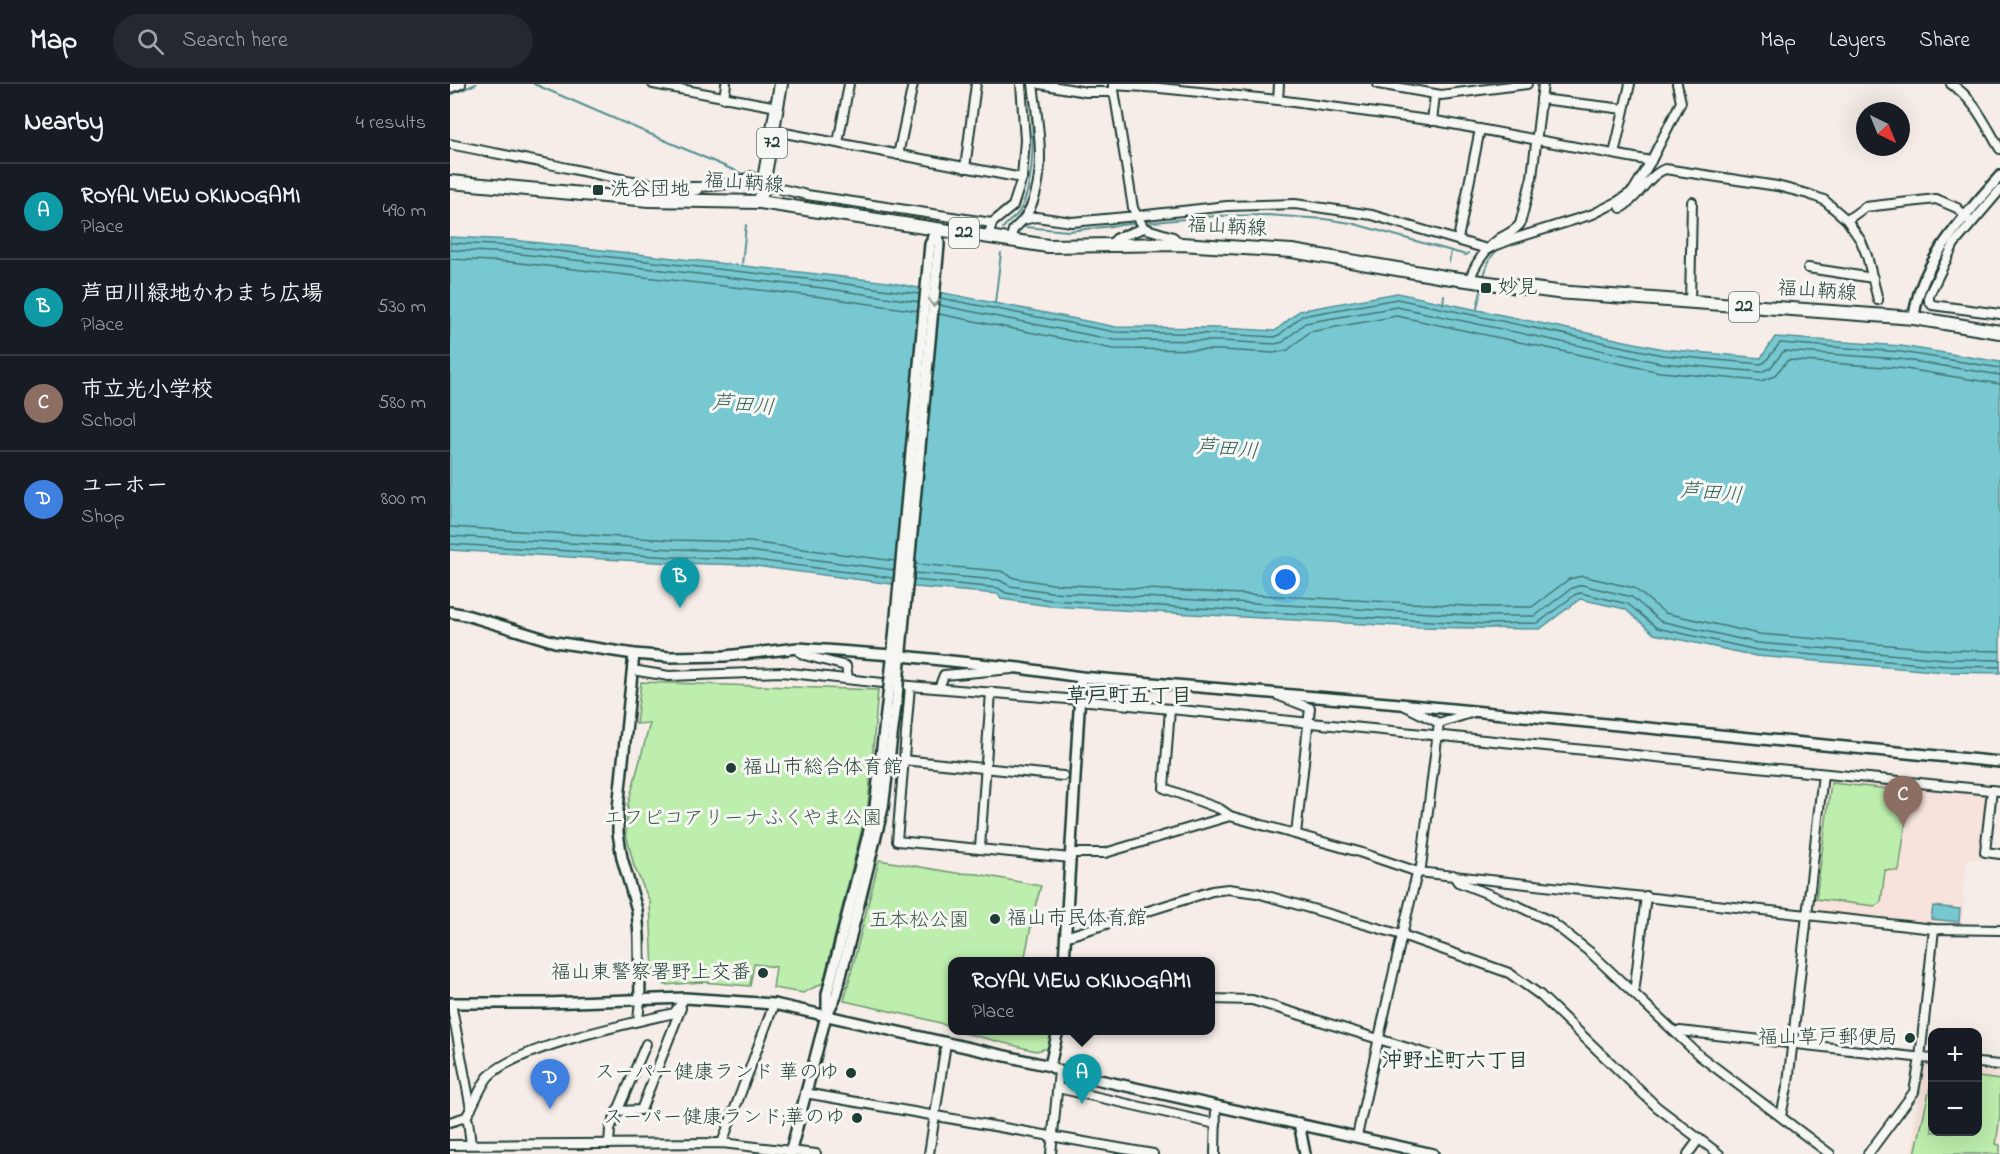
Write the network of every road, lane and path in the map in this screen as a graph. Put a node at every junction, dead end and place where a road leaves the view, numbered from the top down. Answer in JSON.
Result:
{"nodes":[{"id":1,"x":461,"y":84,"type":"edge"},
{"id":2,"x":653,"y":84,"type":"edge"},
{"id":3,"x":726,"y":84,"type":"edge"},
{"id":4,"x":781,"y":84,"type":"edge"},
{"id":5,"x":849,"y":84,"type":"edge"},
{"id":6,"x":912,"y":84,"type":"edge"},
{"id":7,"x":976,"y":84,"type":"edge"},
{"id":8,"x":1021,"y":84,"type":"edge"},
{"id":9,"x":1033,"y":84,"type":"edge"},
{"id":10,"x":1040,"y":84,"type":"edge"},
{"id":11,"x":1279,"y":84,"type":"edge"},
{"id":12,"x":1378,"y":84,"type":"edge"},
{"id":13,"x":1527,"y":84,"type":"edge"},
{"id":14,"x":1543,"y":84,"type":"edge"},
{"id":15,"x":1630,"y":84,"type":"edge"},
{"id":16,"x":1677,"y":84,"type":"edge"},
{"id":17,"x":1951,"y":84,"type":"edge"},
{"id":18,"x":673,"y":86,"type":"edge"},
{"id":19,"x":1400,"y":86,"type":"edge"},
{"id":20,"x":1113,"y":87,"type":"edge"},
{"id":21,"x":450,"y":88,"type":"edge"},
{"id":22,"x":1435,"y":95,"type":"junction"},
{"id":23,"x":724,"y":98,"type":"junction"},
{"id":24,"x":1541,"y":99,"type":"junction"},
{"id":25,"x":1278,"y":100,"type":"junction"},
{"id":26,"x":777,"y":107,"type":"junction"},
{"id":27,"x":1624,"y":109,"type":"junction"},
{"id":28,"x":1432,"y":121,"type":"junction"},
{"id":29,"x":1480,"y":129,"type":"junction"},
{"id":30,"x":774,"y":131,"type":"junction"},
{"id":31,"x":1536,"y":141,"type":"junction"},
{"id":32,"x":838,"y":143,"type":"junction"},
{"id":33,"x":450,"y":144,"type":"edge"},
{"id":34,"x":2000,"y":149,"type":"edge"},
{"id":35,"x":1614,"y":154,"type":"junction"},
{"id":36,"x":898,"y":155,"type":"junction"},
{"id":37,"x":1651,"y":161,"type":"junction"},
{"id":38,"x":965,"y":168,"type":"junction"},
{"id":39,"x":592,"y":174,"type":"junction"},
{"id":40,"x":2000,"y":176,"type":"edge"},
{"id":41,"x":748,"y":178,"type":"dead end"},
{"id":42,"x":1022,"y":178,"type":"junction"},
{"id":43,"x":450,"y":182,"type":"edge"},
{"id":44,"x":764,"y":184,"type":"junction"},
{"id":45,"x":707,"y":187,"type":"junction"},
{"id":46,"x":2000,"y":190,"type":"edge"},
{"id":47,"x":649,"y":196,"type":"junction"},
{"id":48,"x":760,"y":202,"type":"junction"},
{"id":49,"x":1617,"y":202,"type":"junction"},
{"id":50,"x":1692,"y":202,"type":"dead end"},
{"id":51,"x":1014,"y":207,"type":"junction"},
{"id":52,"x":1024,"y":218,"type":"junction"},
{"id":53,"x":1847,"y":220,"type":"junction"},
{"id":54,"x":1969,"y":220,"type":"junction"},
{"id":55,"x":1141,"y":222,"type":"junction"},
{"id":56,"x":992,"y":223,"type":"junction"},
{"id":57,"x":938,"y":228,"type":"junction"},
{"id":58,"x":988,"y":238,"type":"junction"},
{"id":59,"x":1458,"y":239,"type":"junction"},
{"id":60,"x":1010,"y":241,"type":"junction"},
{"id":61,"x":1181,"y":244,"type":"junction"},
{"id":62,"x":1110,"y":245,"type":"junction"},
{"id":63,"x":1487,"y":249,"type":"junction"},
{"id":64,"x":1808,"y":268,"type":"dead end"},
{"id":65,"x":1874,"y":279,"type":"junction"},
{"id":66,"x":1478,"y":282,"type":"junction"},
{"id":67,"x":1878,"y":300,"type":"dead end"},
{"id":68,"x":1690,"y":303,"type":"junction"},
{"id":69,"x":2000,"y":314,"type":"edge"},
{"id":70,"x":1914,"y":318,"type":"junction"},
{"id":71,"x":2000,"y":332,"type":"edge"},
{"id":72,"x":450,"y":612,"type":"edge"},
{"id":73,"x":798,"y":648,"type":"junction"},
{"id":74,"x":634,"y":654,"type":"junction"},
{"id":75,"x":897,"y":654,"type":"junction"},
{"id":76,"x":1019,"y":668,"type":"junction"},
{"id":77,"x":632,"y":670,"type":"junction"},
{"id":78,"x":1081,"y":677,"type":"junction"},
{"id":79,"x":848,"y":678,"type":"junction"},
{"id":80,"x":910,"y":686,"type":"junction"},
{"id":81,"x":939,"y":688,"type":"junction"},
{"id":82,"x":992,"y":692,"type":"junction"},
{"id":83,"x":1267,"y":692,"type":"junction"},
{"id":84,"x":1079,"y":700,"type":"junction"},
{"id":85,"x":1400,"y":704,"type":"junction"},
{"id":86,"x":1170,"y":709,"type":"junction"},
{"id":87,"x":1476,"y":712,"type":"junction"},
{"id":88,"x":1309,"y":723,"type":"junction"},
{"id":89,"x":1439,"y":723,"type":"junction"},
{"id":90,"x":1436,"y":736,"type":"junction"},
{"id":91,"x":903,"y":760,"type":"junction"},
{"id":92,"x":2000,"y":762,"type":"edge"},
{"id":93,"x":987,"y":768,"type":"junction"},
{"id":94,"x":1823,"y":774,"type":"junction"},
{"id":95,"x":1063,"y":776,"type":"dead end"},
{"id":96,"x":1996,"y":791,"type":"edge"},
{"id":97,"x":1230,"y":816,"type":"junction"},
{"id":98,"x":1296,"y":834,"type":"junction"},
{"id":99,"x":980,"y":848,"type":"junction"},
{"id":100,"x":2000,"y":854,"type":"edge"},
{"id":101,"x":1071,"y":856,"type":"junction"},
{"id":102,"x":1419,"y":872,"type":"junction"},
{"id":103,"x":1453,"y":875,"type":"junction"},
{"id":104,"x":1646,"y":896,"type":"junction"},
{"id":105,"x":1807,"y":914,"type":"junction"},
{"id":106,"x":1934,"y":929,"type":"junction"},
{"id":107,"x":2000,"y":930,"type":"edge"},
{"id":108,"x":1402,"y":935,"type":"junction"},
{"id":109,"x":1065,"y":937,"type":"junction"},
{"id":110,"x":1064,"y":957,"type":"edge"},
{"id":111,"x":1634,"y":993,"type":"junction"},
{"id":112,"x":685,"y":998,"type":"junction"},
{"id":113,"x":640,"y":999,"type":"junction"},
{"id":114,"x":1215,"y":999,"type":"edge"},
{"id":115,"x":451,"y":1003,"type":"edge"},
{"id":116,"x":774,"y":1004,"type":"junction"},
{"id":117,"x":826,"y":1016,"type":"junction"},
{"id":118,"x":638,"y":1021,"type":"junction"},
{"id":119,"x":1676,"y":1033,"type":"junction"},
{"id":120,"x":1057,"y":1035,"type":"edge"},
{"id":121,"x":1378,"y":1038,"type":"junction"},
{"id":122,"x":946,"y":1043,"type":"junction"},
{"id":123,"x":1791,"y":1043,"type":"junction"},
{"id":124,"x":646,"y":1044,"type":"dead end"},
{"id":125,"x":1920,"y":1058,"type":"junction"},
{"id":126,"x":1928,"y":1059,"type":"edge"},
{"id":127,"x":1454,"y":1062,"type":"dead end"},
{"id":128,"x":1982,"y":1063,"type":"edge"},
{"id":129,"x":2000,"y":1065,"type":"edge"},
{"id":130,"x":1050,"y":1066,"type":"junction"},
{"id":131,"x":1059,"y":1071,"type":"junction"},
{"id":132,"x":1058,"y":1088,"type":"junction"},
{"id":133,"x":805,"y":1094,"type":"junction"},
{"id":134,"x":1216,"y":1106,"type":"junction"},
{"id":135,"x":471,"y":1109,"type":"junction"},
{"id":136,"x":618,"y":1111,"type":"junction"},
{"id":137,"x":935,"y":1115,"type":"junction"},
{"id":138,"x":1781,"y":1116,"type":"junction"},
{"id":139,"x":466,"y":1117,"type":"junction"},
{"id":140,"x":450,"y":1122,"type":"edge"},
{"id":141,"x":1216,"y":1124,"type":"junction"},
{"id":142,"x":1299,"y":1124,"type":"junction"},
{"id":143,"x":1052,"y":1136,"type":"junction"},
{"id":144,"x":1357,"y":1136,"type":"junction"},
{"id":145,"x":1699,"y":1139,"type":"junction"},
{"id":146,"x":722,"y":1143,"type":"junction"},
{"id":147,"x":471,"y":1144,"type":"junction"},
{"id":148,"x":609,"y":1144,"type":"junction"},
{"id":149,"x":450,"y":1145,"type":"edge"},
{"id":150,"x":745,"y":1150,"type":"edge"},
{"id":151,"x":1825,"y":1152,"type":"edge"},
{"id":152,"x":790,"y":1153,"type":"edge"},
{"id":153,"x":1427,"y":1153,"type":"edge"},
{"id":154,"x":816,"y":1154,"type":"edge"},
{"id":155,"x":929,"y":1154,"type":"edge"},
{"id":156,"x":1051,"y":1154,"type":"edge"},
{"id":157,"x":1153,"y":1154,"type":"edge"},
{"id":158,"x":1215,"y":1154,"type":"edge"},
{"id":159,"x":1305,"y":1154,"type":"edge"},
{"id":160,"x":1688,"y":1154,"type":"edge"},
{"id":161,"x":1719,"y":1154,"type":"edge"},
{"id":162,"x":1868,"y":1154,"type":"edge"}],
"edges":[{"from":1,"to":21,"type":"street"},
{"from":2,"to":18,"type":"street"},
{"from":3,"to":23,"type":"street"},
{"from":4,"to":26,"type":"main road","number":"72"},
{"from":5,"to":32,"type":"street"},
{"from":6,"to":36,"type":"street"},
{"from":7,"to":38,"type":"street"},
{"from":8,"to":42,"type":"street"},
{"from":9,"to":52,"type":"street"},
{"from":10,"to":20,"type":"street"},
{"from":11,"to":25,"type":"street"},
{"from":12,"to":19,"type":"street"},
{"from":13,"to":22,"type":"street"},
{"from":14,"to":24,"type":"street"},
{"from":15,"to":27,"type":"street"},
{"from":16,"to":37,"type":"street"},
{"from":17,"to":34,"type":"street"},
{"from":18,"to":23,"type":"street"},
{"from":19,"to":22,"type":"street"},
{"from":20,"to":25,"type":"street"},
{"from":20,"to":55,"type":"street"},
{"from":22,"to":28,"type":"street"},
{"from":23,"to":26,"type":"street"},
{"from":24,"to":27,"type":"street"},
{"from":24,"to":31,"type":"street"},
{"from":25,"to":28,"type":"street"},
{"from":26,"to":30,"type":"main road","number":"72"},
{"from":27,"to":35,"type":"street"},
{"from":28,"to":29,"type":"street"},
{"from":29,"to":31,"type":"street"},
{"from":29,"to":59,"type":"street"},
{"from":30,"to":32,"type":"street"},
{"from":30,"to":44,"type":"main road","number":"72"},
{"from":31,"to":35,"type":"street"},
{"from":31,"to":63,"type":"street"},
{"from":32,"to":36,"type":"street"},
{"from":33,"to":39,"type":"street"},
{"from":35,"to":37,"type":"street"},
{"from":36,"to":38,"type":"street"},
{"from":37,"to":49,"type":"street"},
{"from":38,"to":42,"type":"street"},
{"from":39,"to":45,"type":"street"},
{"from":39,"to":47,"type":"street"},
{"from":40,"to":54,"type":"street"},
{"from":41,"to":45,"type":"street"},
{"from":42,"to":51,"type":"street"},
{"from":43,"to":47,"type":"main road","name":"福山鞆線","number":"22"},
{"from":44,"to":48,"type":"main road","number":"72"},
{"from":44,"to":56,"type":"street"},
{"from":45,"to":47,"type":"street"},
{"from":46,"to":54,"type":"street"},
{"from":47,"to":48,"type":"main road","name":"福山鞆線","number":"22"},
{"from":48,"to":57,"type":"main road","name":"福山鞆線","number":"22"},
{"from":49,"to":53,"type":"street"},
{"from":49,"to":63,"type":"street"},
{"from":50,"to":68,"type":"street"},
{"from":51,"to":52,"type":"street"},
{"from":51,"to":56,"type":"street"},
{"from":52,"to":55,"type":"street"},
{"from":52,"to":60,"type":"street"},
{"from":53,"to":54,"type":"street"},
{"from":53,"to":65,"type":"street"},
{"from":54,"to":69,"type":"street"},
{"from":54,"to":70,"type":"street"},
{"from":55,"to":59,"type":"street"},
{"from":55,"to":61,"type":"street"},
{"from":55,"to":62,"type":"street"},
{"from":56,"to":58,"type":"street"},
{"from":57,"to":58,"type":"main road","name":"福山鞆線","number":"22"},
{"from":57,"to":75,"type":"street"},
{"from":58,"to":60,"type":"main road","name":"福山鞆線","number":"22"},
{"from":59,"to":63,"type":"street"},
{"from":60,"to":62,"type":"main road","name":"福山鞆線","number":"22"},
{"from":61,"to":62,"type":"main road","name":"福山鞆線","number":"22"},
{"from":61,"to":66,"type":"main road","name":"福山鞆線","number":"22"},
{"from":63,"to":66,"type":"street"},
{"from":64,"to":65,"type":"street"},
{"from":65,"to":67,"type":"street"},
{"from":66,"to":68,"type":"main road","name":"福山鞆線","number":"22"},
{"from":68,"to":70,"type":"main road","name":"福山鞆線","number":"22"},
{"from":70,"to":71,"type":"main road","name":"福山鞆線","number":"22"},
{"from":72,"to":74,"type":"street"},
{"from":73,"to":74,"type":"street"},
{"from":73,"to":75,"type":"street"},
{"from":73,"to":79,"type":"street"},
{"from":74,"to":77,"type":"street"},
{"from":75,"to":76,"type":"street"},
{"from":75,"to":117,"type":"street","bridge":true},
{"from":76,"to":78,"type":"street"},
{"from":76,"to":81,"type":"street"},
{"from":77,"to":79,"type":"street"},
{"from":77,"to":113,"type":"street"},
{"from":78,"to":83,"type":"street"},
{"from":78,"to":84,"type":"street"},
{"from":79,"to":80,"type":"street"},
{"from":80,"to":81,"type":"street"},
{"from":80,"to":91,"type":"street"},
{"from":81,"to":82,"type":"street"},
{"from":82,"to":84,"type":"street"},
{"from":82,"to":93,"type":"street"},
{"from":83,"to":85,"type":"street"},
{"from":83,"to":88,"type":"street"},
{"from":84,"to":86,"type":"street"},
{"from":84,"to":101,"type":"street"},
{"from":85,"to":87,"type":"street"},
{"from":85,"to":89,"type":"street"},
{"from":86,"to":88,"type":"street"},
{"from":86,"to":97,"type":"street"},
{"from":87,"to":89,"type":"street"},
{"from":87,"to":92,"type":"street"},
{"from":88,"to":90,"type":"street"},
{"from":88,"to":98,"type":"street"},
{"from":89,"to":90,"type":"street"},
{"from":90,"to":94,"type":"street"},
{"from":90,"to":102,"type":"street"},
{"from":91,"to":93,"type":"street"},
{"from":91,"to":99,"type":"street"},
{"from":93,"to":95,"type":"street"},
{"from":93,"to":99,"type":"street"},
{"from":94,"to":96,"type":"street"},
{"from":94,"to":105,"type":"street"},
{"from":96,"to":100,"type":"street"},
{"from":97,"to":98,"type":"street"},
{"from":97,"to":101,"type":"street"},
{"from":98,"to":102,"type":"street"},
{"from":99,"to":101,"type":"street"},
{"from":101,"to":109,"type":"street"},
{"from":102,"to":103,"type":"street"},
{"from":102,"to":108,"type":"street"},
{"from":103,"to":104,"type":"street"},
{"from":103,"to":111,"type":"street"},
{"from":104,"to":105,"type":"street"},
{"from":104,"to":111,"type":"street"},
{"from":105,"to":106,"type":"street"},
{"from":105,"to":123,"type":"street"},
{"from":106,"to":107,"type":"street"},
{"from":106,"to":125,"type":"street"},
{"from":108,"to":109,"type":"street"},
{"from":108,"to":121,"type":"street"},
{"from":108,"to":145,"type":"street"},
{"from":109,"to":110,"type":"street"},
{"from":111,"to":119,"type":"street"},
{"from":112,"to":113,"type":"street"},
{"from":112,"to":116,"type":"street"},
{"from":112,"to":118,"type":"street"},
{"from":112,"to":136,"type":"street"},
{"from":113,"to":115,"type":"street"},
{"from":113,"to":118,"type":"street"},
{"from":114,"to":121,"type":"street"},
{"from":115,"to":135,"type":"street"},
{"from":116,"to":117,"type":"street"},
{"from":116,"to":146,"type":"street"},
{"from":117,"to":122,"type":"street"},
{"from":117,"to":133,"type":"street"},
{"from":118,"to":135,"type":"street"},
{"from":119,"to":123,"type":"street"},
{"from":119,"to":138,"type":"street"},
{"from":120,"to":130,"type":"street"},
{"from":121,"to":127,"type":"street"},
{"from":121,"to":144,"type":"street"},
{"from":122,"to":130,"type":"street"},
{"from":122,"to":137,"type":"street"},
{"from":123,"to":125,"type":"street"},
{"from":123,"to":138,"type":"street"},
{"from":124,"to":136,"type":"street"},
{"from":125,"to":126,"type":"street"},
{"from":125,"to":162,"type":"street"},
{"from":128,"to":129,"type":"street"},
{"from":130,"to":131,"type":"street"},
{"from":131,"to":132,"type":"street"},
{"from":131,"to":134,"type":"street"},
{"from":132,"to":141,"type":"street"},
{"from":132,"to":143,"type":"street"},
{"from":133,"to":137,"type":"street"},
{"from":133,"to":152,"type":"street"},
{"from":134,"to":141,"type":"street"},
{"from":134,"to":142,"type":"street"},
{"from":135,"to":139,"type":"street"},
{"from":136,"to":148,"type":"street"},
{"from":137,"to":143,"type":"street"},
{"from":137,"to":155,"type":"street"},
{"from":138,"to":151,"type":"street"},
{"from":139,"to":140,"type":"street"},
{"from":139,"to":147,"type":"street"},
{"from":141,"to":158,"type":"street"},
{"from":142,"to":144,"type":"street"},
{"from":142,"to":159,"type":"street"},
{"from":143,"to":156,"type":"street"},
{"from":143,"to":157,"type":"street"},
{"from":144,"to":153,"type":"street"},
{"from":145,"to":160,"type":"street"},
{"from":145,"to":161,"type":"street"},
{"from":146,"to":148,"type":"street"},
{"from":146,"to":150,"type":"street"},
{"from":147,"to":148,"type":"street"},
{"from":147,"to":149,"type":"street"},
{"from":150,"to":152,"type":"street"},
{"from":152,"to":154,"type":"street"}]}
